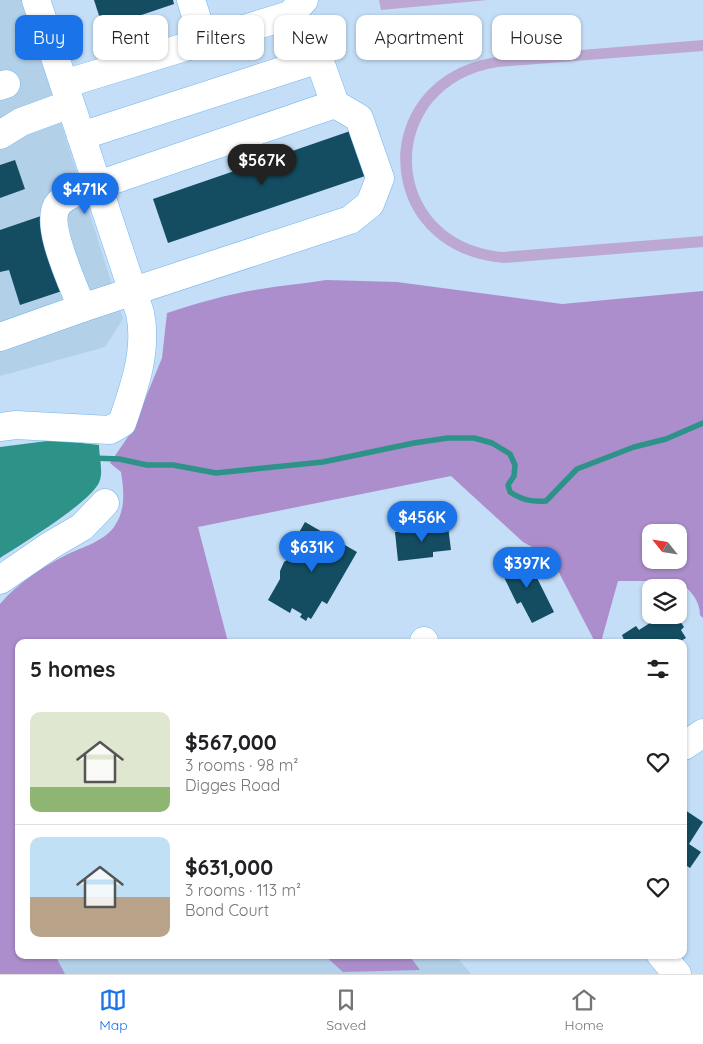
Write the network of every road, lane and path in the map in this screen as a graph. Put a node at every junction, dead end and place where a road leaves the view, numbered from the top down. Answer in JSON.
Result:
{"nodes":[{"id":1,"x":36,"y":0,"type":"edge"},
{"id":2,"x":191,"y":0,"type":"edge"},
{"id":3,"x":304,"y":0,"type":"edge"},
{"id":4,"x":196,"y":15,"type":"edge"},
{"id":5,"x":264,"y":23,"type":"edge"},
{"id":6,"x":178,"y":51,"type":"edge"},
{"id":7,"x":67,"y":94,"type":"junction"},
{"id":8,"x":334,"y":104,"type":"junction"},
{"id":9,"x":0,"y":135,"type":"edge"},
{"id":10,"x":81,"y":136,"type":"junction"},
{"id":11,"x":98,"y":185,"type":"junction"},
{"id":12,"x":136,"y":301,"type":"junction"},
{"id":13,"x":82,"y":308,"type":"junction"},
{"id":14,"x":0,"y":337,"type":"edge"},
{"id":15,"x":0,"y":427,"type":"edge"},
{"id":16,"x":105,"y":503,"type":"dead end"},
{"id":17,"x":0,"y":580,"type":"edge"},
{"id":18,"x":703,"y":733,"type":"edge"},
{"id":19,"x":687,"y":744,"type":"edge"},
{"id":20,"x":664,"y":959,"type":"edge"},
{"id":21,"x":677,"y":974,"type":"edge"}],
"edges":[{"from":1,"to":7,"type":"street"},
{"from":2,"to":4,"type":"street"},
{"from":3,"to":5,"type":"street"},
{"from":6,"to":7,"type":"street"},
{"from":7,"to":9,"type":"street"},
{"from":7,"to":10,"type":"street"},
{"from":8,"to":10,"type":"street"},
{"from":8,"to":11,"type":"street"},
{"from":8,"to":12,"type":"street"},
{"from":10,"to":11,"type":"street"},
{"from":11,"to":12,"type":"street"},
{"from":11,"to":13,"type":"street"},
{"from":12,"to":13,"type":"street"},
{"from":12,"to":15,"type":"street"},
{"from":13,"to":14,"type":"street"},
{"from":16,"to":17,"type":"street"},
{"from":18,"to":19,"type":"street"},
{"from":20,"to":21,"type":"street"}]}
